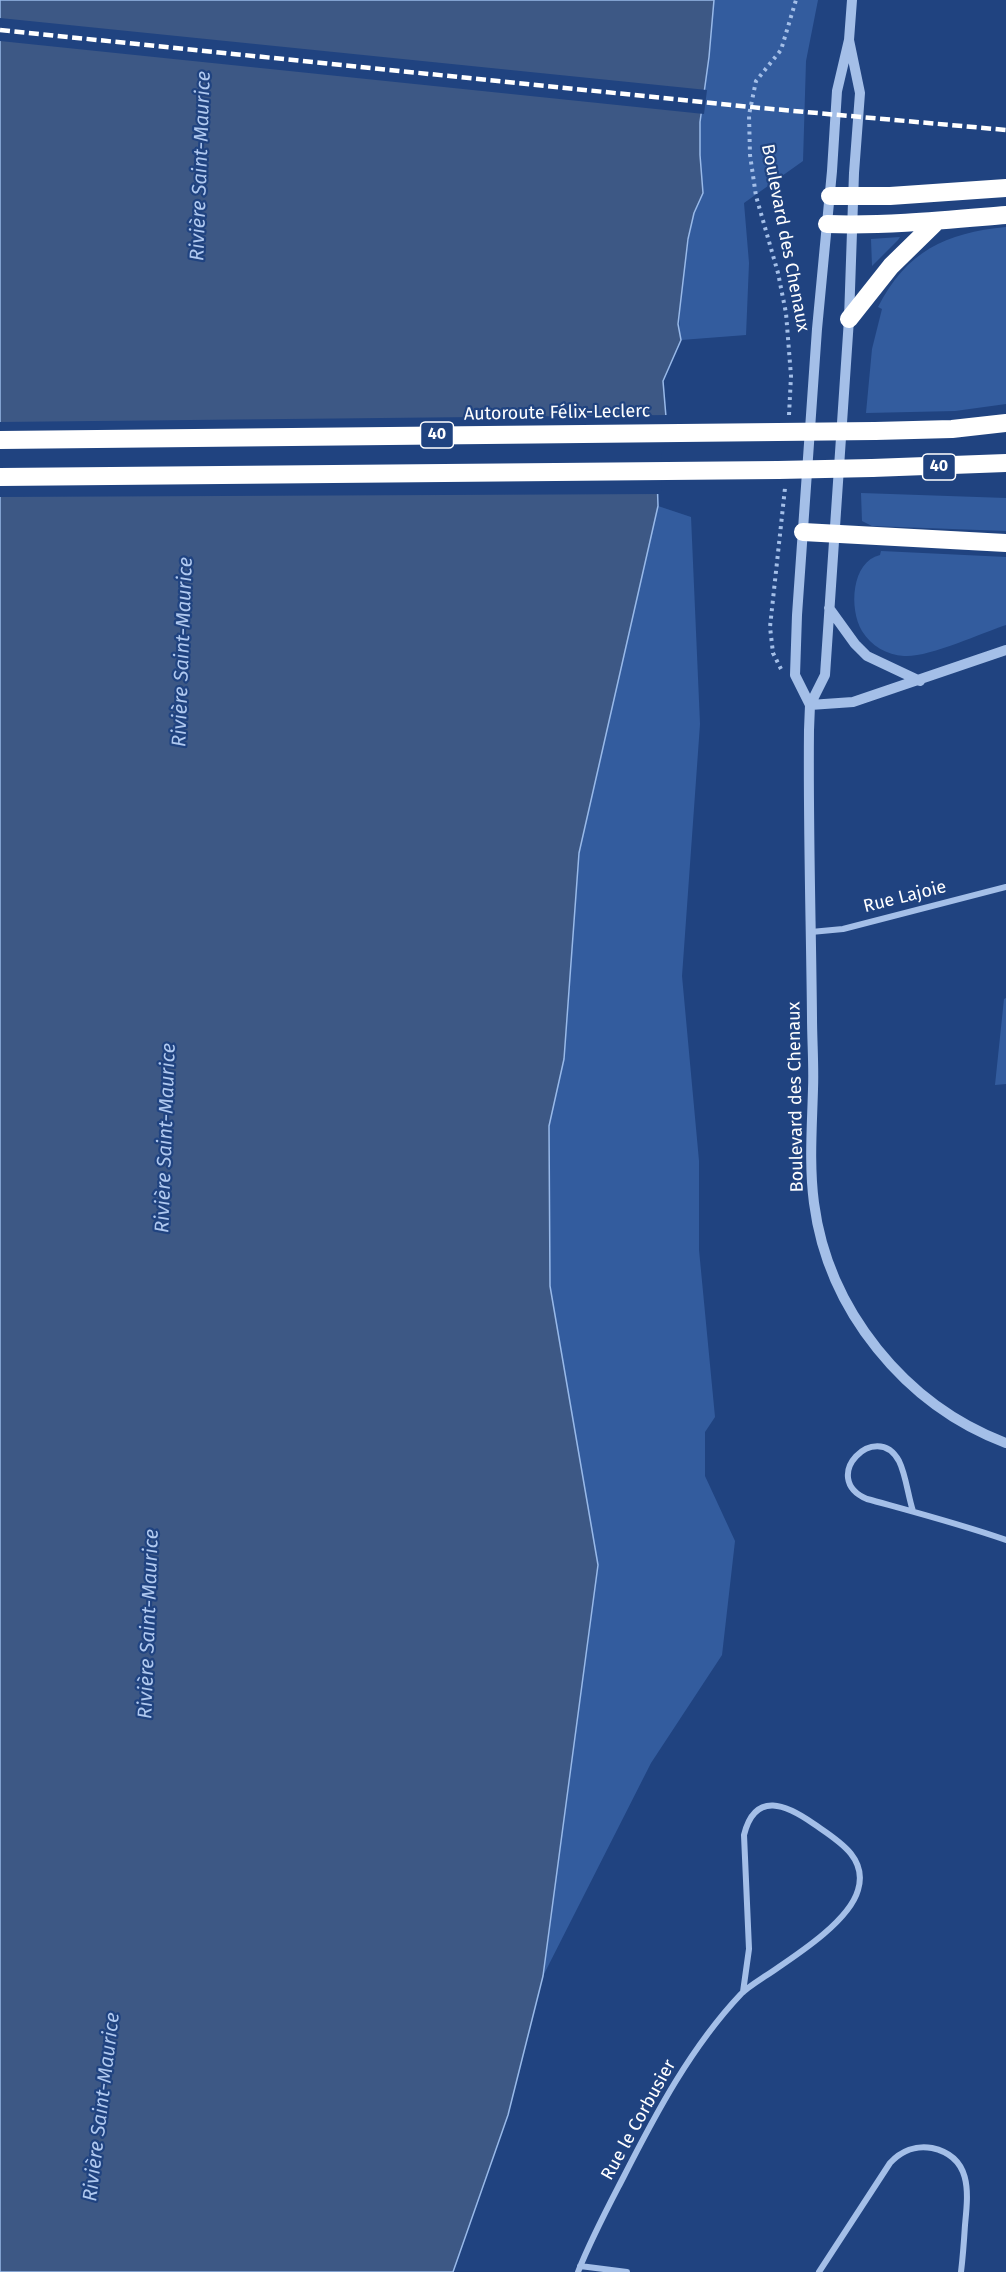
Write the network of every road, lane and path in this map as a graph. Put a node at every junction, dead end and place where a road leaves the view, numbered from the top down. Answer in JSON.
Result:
{"nodes":[{"id":1,"x":796,"y":0,"type":"edge"},
{"id":2,"x":852,"y":0,"type":"edge"},
{"id":3,"x":849,"y":40,"type":"junction"},
{"id":4,"x":1006,"y":188,"type":"edge"},
{"id":5,"x":830,"y":196,"type":"junction"},
{"id":6,"x":854,"y":196,"type":"junction"},
{"id":7,"x":1006,"y":215,"type":"edge"},
{"id":8,"x":936,"y":222,"type":"junction"},
{"id":9,"x":827,"y":224,"type":"junction"},
{"id":10,"x":854,"y":225,"type":"junction"},
{"id":11,"x":849,"y":319,"type":"junction"},
{"id":12,"x":789,"y":420,"type":"dead end"},
{"id":13,"x":1006,"y":423,"type":"edge"},
{"id":14,"x":0,"y":440,"type":"edge"},
{"id":15,"x":1006,"y":463,"type":"edge"},
{"id":16,"x":0,"y":477,"type":"edge"},
{"id":17,"x":786,"y":479,"type":"dead end"},
{"id":18,"x":803,"y":532,"type":"junction"},
{"id":19,"x":835,"y":534,"type":"junction"},
{"id":20,"x":1006,"y":543,"type":"edge"},
{"id":21,"x":829,"y":608,"type":"junction"},
{"id":22,"x":1006,"y":650,"type":"edge"},
{"id":23,"x":782,"y":671,"type":"dead end"},
{"id":24,"x":920,"y":681,"type":"junction"},
{"id":25,"x":810,"y":705,"type":"junction"},
{"id":26,"x":1006,"y":887,"type":"edge"},
{"id":27,"x":811,"y":932,"type":"junction"},
{"id":28,"x":1006,"y":1443,"type":"edge"},
{"id":29,"x":913,"y":1511,"type":"junction"},
{"id":30,"x":1006,"y":1540,"type":"edge"},
{"id":31,"x":742,"y":1992,"type":"junction"},
{"id":32,"x":579,"y":2269,"type":"edge"},
{"id":33,"x":627,"y":2272,"type":"edge"},
{"id":34,"x":819,"y":2272,"type":"edge"},
{"id":35,"x":961,"y":2272,"type":"edge"}],
"edges":[{"from":1,"to":12,"type":"path","name":"Boulevard des Chenaux"},
{"from":2,"to":3,"type":"street","name":"Boulevard des Chenaux"},
{"from":3,"to":5,"type":"street","name":"Boulevard des Chenaux"},
{"from":3,"to":6,"type":"street","name":"Boulevard des Chenaux"},
{"from":4,"to":6,"type":"highway"},
{"from":5,"to":6,"type":"highway"},
{"from":5,"to":9,"type":"street","name":"Boulevard des Chenaux"},
{"from":6,"to":10,"type":"street","name":"Boulevard des Chenaux"},
{"from":7,"to":8,"type":"highway"},
{"from":8,"to":10,"type":"highway"},
{"from":8,"to":11,"type":"highway"},
{"from":9,"to":10,"type":"highway"},
{"from":9,"to":18,"type":"street","name":"Boulevard des Chenaux"},
{"from":10,"to":11,"type":"street","name":"Boulevard des Chenaux"},
{"from":11,"to":19,"type":"street","name":"Boulevard des Chenaux"},
{"from":13,"to":14,"type":"highway","name":"Autoroute Félix-Leclerc","number":"40","bridge":true},
{"from":15,"to":16,"type":"highway","number":"40","bridge":true},
{"from":17,"to":23,"type":"path"},
{"from":18,"to":19,"type":"highway"},
{"from":18,"to":25,"type":"street","name":"Boulevard des Chenaux"},
{"from":19,"to":20,"type":"highway"},
{"from":19,"to":21,"type":"street","name":"Boulevard des Chenaux"},
{"from":21,"to":24,"type":"street"},
{"from":21,"to":25,"type":"street","name":"Boulevard des Chenaux"},
{"from":22,"to":24,"type":"street"},
{"from":24,"to":25,"type":"street"},
{"from":25,"to":27,"type":"street","name":"Boulevard des Chenaux"},
{"from":26,"to":27,"type":"street","name":"Rue Lajoie"},
{"from":27,"to":28,"type":"street","name":"Boulevard des Chenaux"},
{"from":29,"to":29,"type":"street"},
{"from":29,"to":30,"type":"street"},
{"from":31,"to":31,"type":"street","name":"Rue le Corbusier"},
{"from":31,"to":32,"type":"street","name":"Rue le Corbusier"},
{"from":32,"to":33,"type":"street"},
{"from":34,"to":35,"type":"street"}]}
